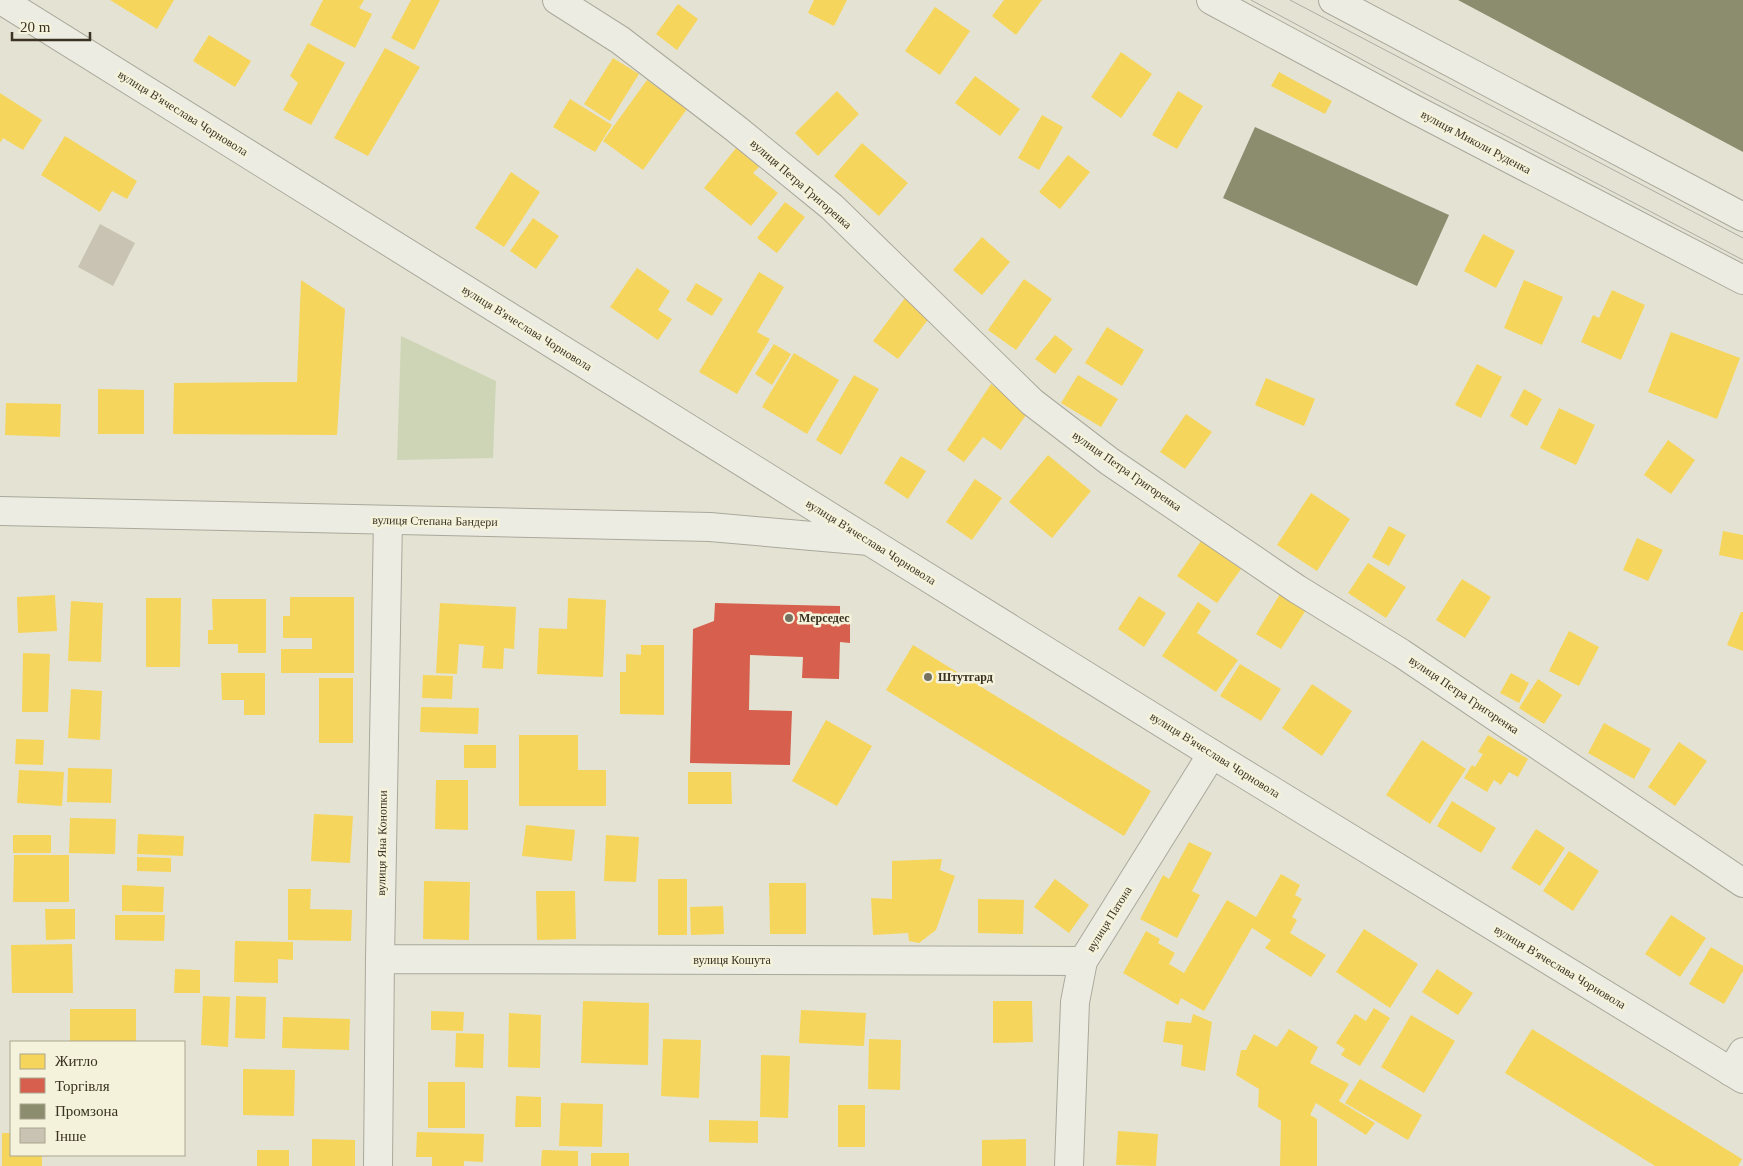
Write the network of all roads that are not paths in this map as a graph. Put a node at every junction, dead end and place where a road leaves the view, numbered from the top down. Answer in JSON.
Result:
{"nodes":[{"id":1,"x":1,"y":0,"type":"edge"},
{"id":2,"x":557,"y":0,"type":"edge"},
{"id":3,"x":1211,"y":0,"type":"edge"},
{"id":4,"x":1332,"y":0,"type":"edge"},
{"id":5,"x":1743,"y":217,"type":"edge"},
{"id":6,"x":1743,"y":280,"type":"edge"},
{"id":7,"x":0,"y":511,"type":"edge"},
{"id":8,"x":388,"y":520,"type":"junction"},
{"id":9,"x":869,"y":541,"type":"junction"},
{"id":10,"x":1212,"y":754,"type":"junction"},
{"id":11,"x":1743,"y":883,"type":"edge"},
{"id":12,"x":380,"y":959,"type":"junction"},
{"id":13,"x":1083,"y":961,"type":"junction"},
{"id":14,"x":1739,"y":1068,"type":"edge"},
{"id":15,"x":378,"y":1166,"type":"edge"},
{"id":16,"x":1069,"y":1166,"type":"edge"}],
"edges":[{"from":1,"to":9,"type":"street","name":"вулиця В'ячеслава Чорновола"},
{"from":2,"to":11,"type":"street","name":"вулиця Петра Григоренка"},
{"from":3,"to":6,"type":"street","name":"вулиця Миколи Руденка"},
{"from":4,"to":5,"type":"street"},
{"from":7,"to":8,"type":"street","name":"вулиця Степана Бандери"},
{"from":8,"to":9,"type":"street","name":"вулиця Степана Бандери"},
{"from":8,"to":12,"type":"street","name":"вулиця Яна Конопки"},
{"from":9,"to":10,"type":"street","name":"вулиця В'ячеслава Чорновола"},
{"from":10,"to":13,"type":"street","name":"вулиця Патона"},
{"from":10,"to":14,"type":"street","name":"вулиця В'ячеслава Чорновола"},
{"from":12,"to":13,"type":"street","name":"вулиця Кошута"},
{"from":12,"to":15,"type":"street","name":"вулиця Яна Конопки"},
{"from":13,"to":16,"type":"street","name":"вулиця Патона"}]}
